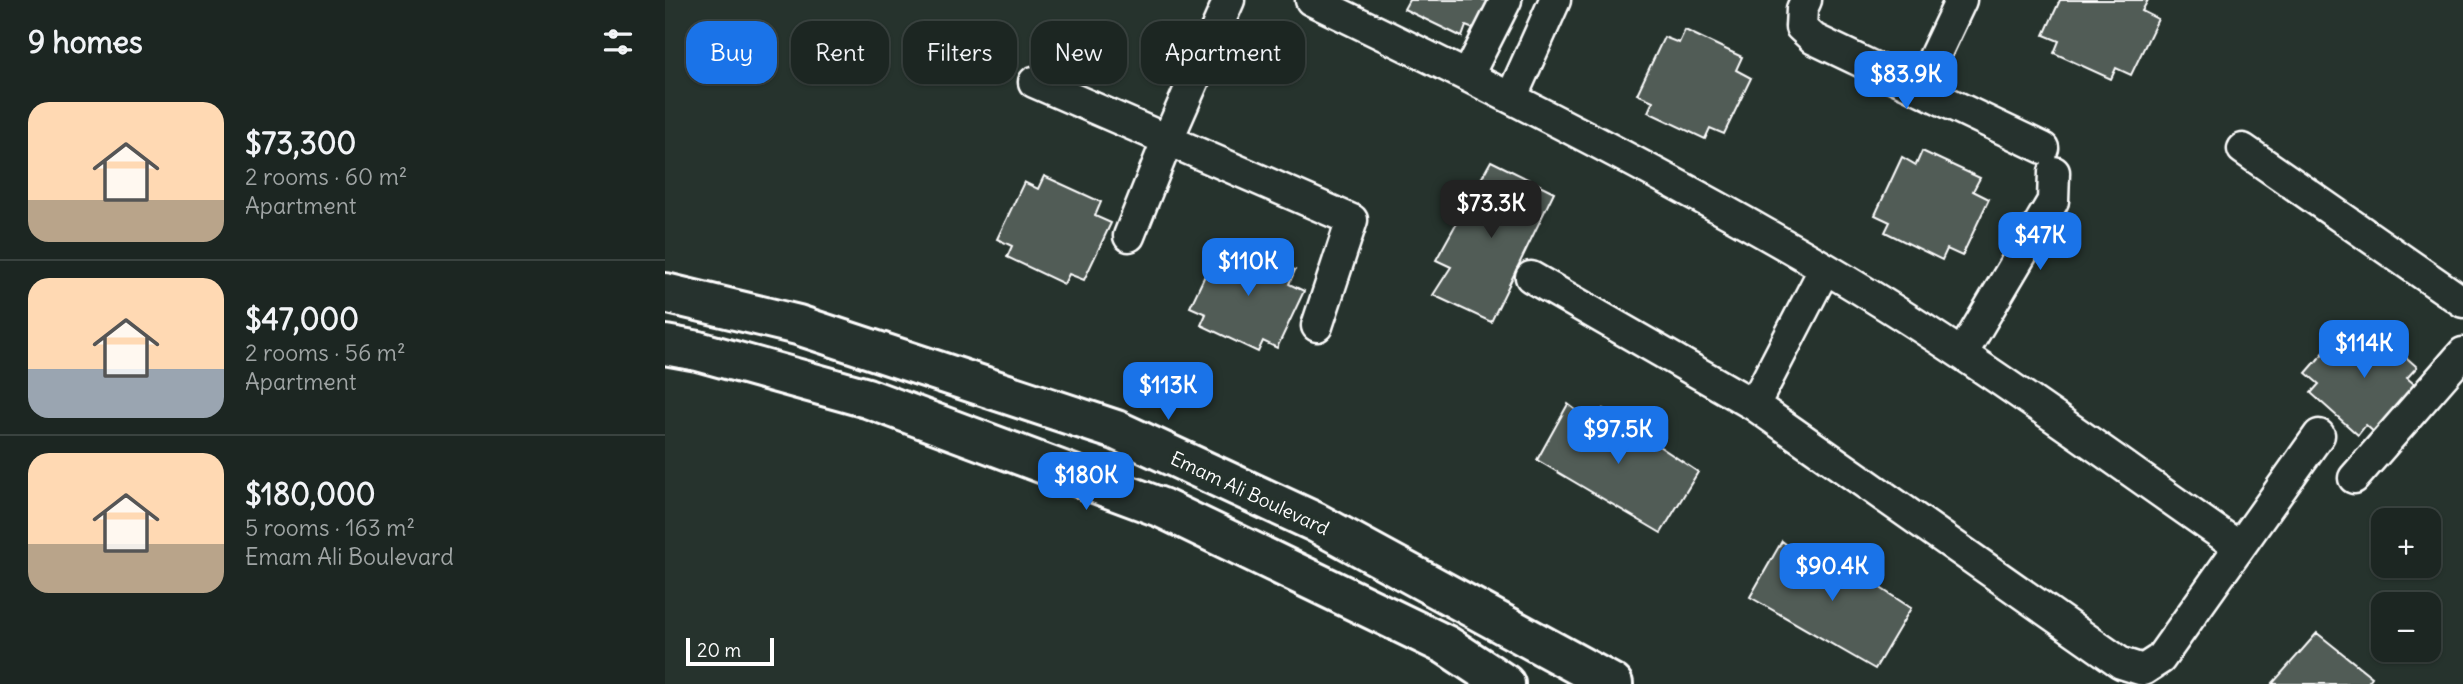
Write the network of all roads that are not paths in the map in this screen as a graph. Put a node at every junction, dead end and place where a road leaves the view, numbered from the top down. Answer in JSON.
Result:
{"nodes":[{"id":1,"x":1229,"y":0,"type":"edge"},
{"id":2,"x":1311,"y":0,"type":"edge"},
{"id":3,"x":1506,"y":0,"type":"edge"},
{"id":4,"x":1555,"y":0,"type":"edge"},
{"id":5,"x":1806,"y":0,"type":"edge"},
{"id":6,"x":1961,"y":0,"type":"edge"},
{"id":7,"x":1468,"y":75,"type":"junction"},
{"id":8,"x":1039,"y":84,"type":"edge"},
{"id":9,"x":1919,"y":89,"type":"junction"},
{"id":10,"x":1512,"y":96,"type":"junction"},
{"id":11,"x":1167,"y":141,"type":"junction"},
{"id":12,"x":2243,"y":149,"type":"dead end"},
{"id":13,"x":1129,"y":236,"type":"dead end"},
{"id":14,"x":1825,"y":268,"type":"junction"},
{"id":15,"x":1531,"y":277,"type":"dead end"},
{"id":16,"x":665,"y":293,"type":"edge"},
{"id":17,"x":2463,"y":302,"type":"edge"},
{"id":18,"x":1317,"y":326,"type":"dead end"},
{"id":19,"x":665,"y":345,"type":"edge"},
{"id":20,"x":2463,"y":353,"type":"edge"},
{"id":21,"x":1962,"y":354,"type":"junction"},
{"id":22,"x":1754,"y":405,"type":"junction"},
{"id":23,"x":2319,"y":435,"type":"dead end"},
{"id":24,"x":2354,"y":478,"type":"dead end"},
{"id":25,"x":2238,"y":546,"type":"junction"},
{"id":26,"x":1505,"y":684,"type":"edge"},
{"id":27,"x":1613,"y":684,"type":"edge"}],
"edges":[{"from":1,"to":11,"type":"street"},
{"from":2,"to":7,"type":"street"},
{"from":3,"to":7,"type":"street"},
{"from":4,"to":10,"type":"street"},
{"from":5,"to":9,"type":"street"},
{"from":6,"to":9,"type":"street"},
{"from":7,"to":10,"type":"street"},
{"from":8,"to":11,"type":"street"},
{"from":9,"to":21,"type":"street"},
{"from":10,"to":14,"type":"street"},
{"from":11,"to":13,"type":"street"},
{"from":11,"to":18,"type":"street"},
{"from":12,"to":17,"type":"street"},
{"from":14,"to":21,"type":"street"},
{"from":14,"to":22,"type":"street"},
{"from":15,"to":22,"type":"street"},
{"from":16,"to":27,"type":"main road","name":"Emam Ali Boulevard"},
{"from":19,"to":26,"type":"main road"},
{"from":20,"to":24,"type":"street"},
{"from":21,"to":25,"type":"street"},
{"from":22,"to":25,"type":"street"},
{"from":23,"to":25,"type":"street"}]}
